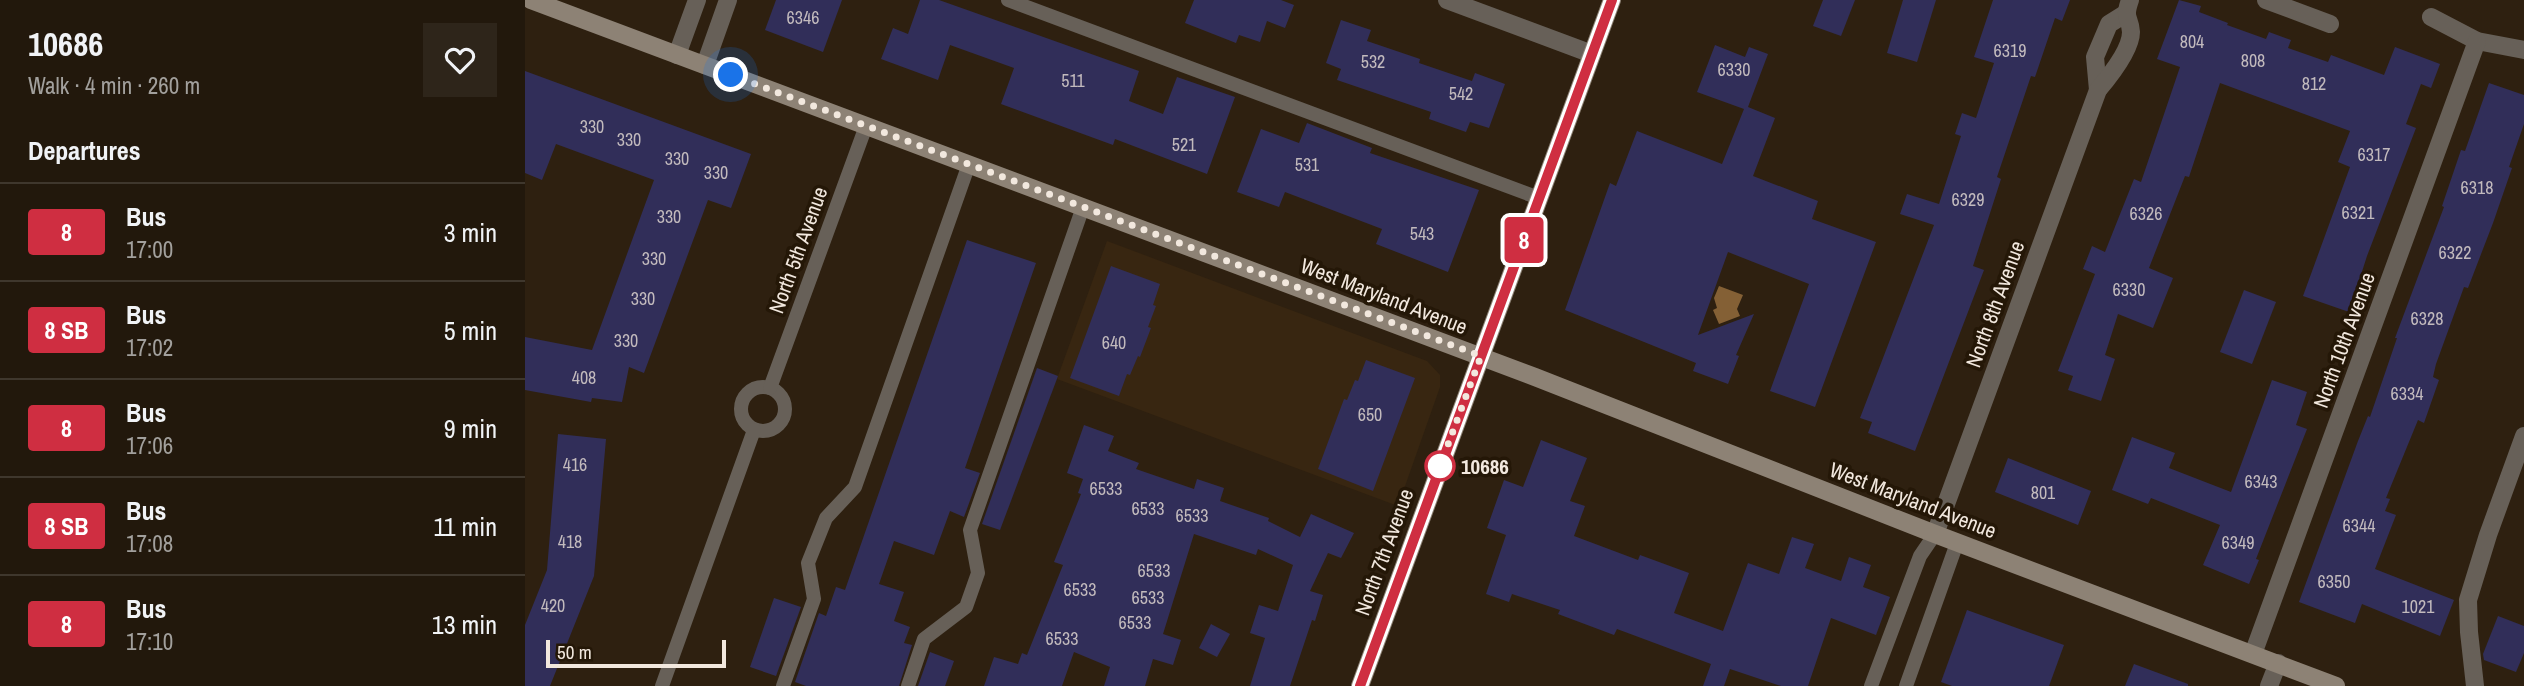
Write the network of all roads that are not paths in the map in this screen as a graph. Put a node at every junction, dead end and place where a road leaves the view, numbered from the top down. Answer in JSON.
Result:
{"nodes":[{"id":1,"x":531,"y":0,"type":"edge"},
{"id":2,"x":697,"y":0,"type":"edge"},
{"id":3,"x":728,"y":0,"type":"edge"},
{"id":4,"x":1008,"y":0,"type":"edge"},
{"id":5,"x":1447,"y":0,"type":"edge"},
{"id":6,"x":1612,"y":0,"type":"edge"},
{"id":7,"x":2266,"y":0,"type":"edge"},
{"id":8,"x":2127,"y":7,"type":"edge"},
{"id":9,"x":2431,"y":17,"type":"dead end"},
{"id":10,"x":2330,"y":24,"type":"dead end"},
{"id":11,"x":2477,"y":41,"type":"junction"},
{"id":12,"x":2524,"y":50,"type":"edge"},
{"id":13,"x":1592,"y":54,"type":"junction"},
{"id":14,"x":677,"y":55,"type":"junction"},
{"id":15,"x":705,"y":65,"type":"junction"},
{"id":16,"x":866,"y":126,"type":"junction"},
{"id":17,"x":969,"y":164,"type":"junction"},
{"id":18,"x":1539,"y":198,"type":"junction"},
{"id":19,"x":1083,"y":207,"type":"junction"},
{"id":20,"x":1481,"y":356,"type":"junction"},
{"id":21,"x":770,"y":388,"type":"junction"},
{"id":22,"x":754,"y":430,"type":"junction"},
{"id":23,"x":2524,"y":436,"type":"edge"},
{"id":24,"x":1935,"y":534,"type":"junction"},
{"id":25,"x":1957,"y":543,"type":"junction"},
{"id":26,"x":2253,"y":654,"type":"junction"},
{"id":27,"x":2278,"y":663,"type":"junction"},
{"id":28,"x":658,"y":686,"type":"edge"},
{"id":29,"x":783,"y":686,"type":"edge"},
{"id":30,"x":908,"y":686,"type":"edge"},
{"id":31,"x":1360,"y":686,"type":"edge"},
{"id":32,"x":1871,"y":686,"type":"edge"},
{"id":33,"x":1906,"y":686,"type":"edge"},
{"id":34,"x":2269,"y":686,"type":"edge"},
{"id":35,"x":2336,"y":686,"type":"edge"},
{"id":36,"x":2475,"y":686,"type":"edge"}],
"edges":[{"from":1,"to":14,"type":"street","name":"West Maryland Avenue"},
{"from":2,"to":14,"type":"street"},
{"from":3,"to":15,"type":"street"},
{"from":4,"to":18,"type":"lane"},
{"from":5,"to":13,"type":"street"},
{"from":6,"to":13,"type":"street","name":"North 7th Avenue"},
{"from":7,"to":10,"type":"street"},
{"from":8,"to":24,"type":"street","name":"North 8th Avenue"},
{"from":9,"to":11,"type":"street"},
{"from":11,"to":12,"type":"street"},
{"from":11,"to":26,"type":"street","name":"North 10th Avenue"},
{"from":13,"to":18,"type":"street","name":"North 7th Avenue"},
{"from":14,"to":15,"type":"street","name":"West Maryland Avenue"},
{"from":15,"to":16,"type":"street","name":"West Maryland Avenue"},
{"from":16,"to":17,"type":"street","name":"West Maryland Avenue"},
{"from":16,"to":21,"type":"lane","name":"North 5th Avenue"},
{"from":17,"to":19,"type":"street","name":"West Maryland Avenue"},
{"from":17,"to":29,"type":"lane"},
{"from":18,"to":20,"type":"street","name":"North 7th Avenue"},
{"from":19,"to":20,"type":"street","name":"West Maryland Avenue"},
{"from":19,"to":30,"type":"lane"},
{"from":20,"to":24,"type":"street","name":"West Maryland Avenue"},
{"from":20,"to":31,"type":"street","name":"North 7th Avenue"},
{"from":21,"to":22,"type":"lane"},
{"from":21,"to":22,"type":"lane"},
{"from":22,"to":28,"type":"lane"},
{"from":23,"to":36,"type":"street"},
{"from":24,"to":25,"type":"street","name":"West Maryland Avenue"},
{"from":24,"to":32,"type":"lane"},
{"from":25,"to":26,"type":"street","name":"West Maryland Avenue"},
{"from":25,"to":33,"type":"lane"},
{"from":26,"to":27,"type":"street","name":"West Maryland Avenue"},
{"from":27,"to":34,"type":"street"},
{"from":27,"to":35,"type":"street","name":"West Maryland Avenue"}]}
